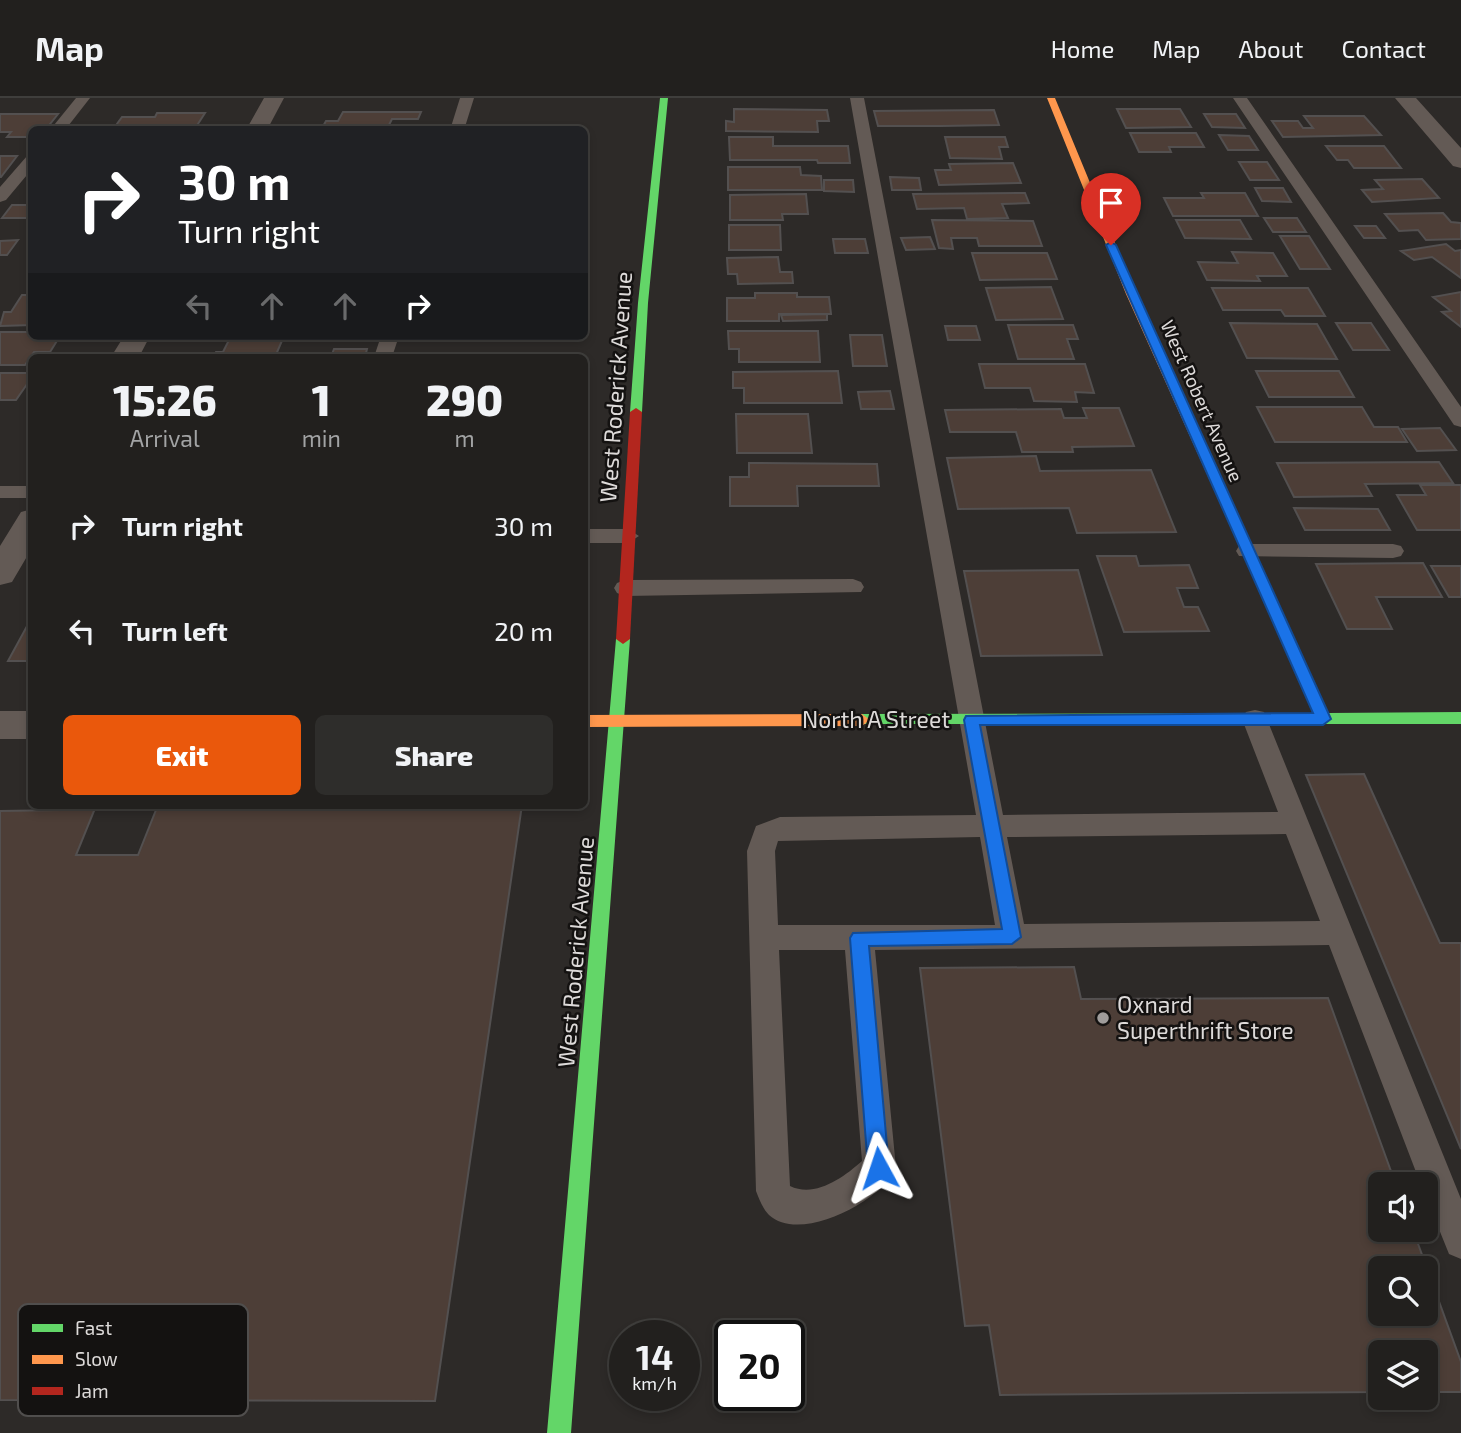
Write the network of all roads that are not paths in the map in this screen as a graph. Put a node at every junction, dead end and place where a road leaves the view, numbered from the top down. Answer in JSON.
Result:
{"nodes":[{"id":1,"x":83,"y":98,"type":"edge"},
{"id":2,"x":274,"y":98,"type":"edge"},
{"id":3,"x":467,"y":98,"type":"edge"},
{"id":4,"x":664,"y":98,"type":"edge"},
{"id":5,"x":857,"y":98,"type":"edge"},
{"id":6,"x":1051,"y":98,"type":"edge"},
{"id":7,"x":1240,"y":98,"type":"edge"},
{"id":8,"x":1405,"y":98,"type":"edge"},
{"id":9,"x":60,"y":126,"type":"edge"},
{"id":10,"x":258,"y":126,"type":"edge"},
{"id":11,"x":458,"y":126,"type":"edge"},
{"id":12,"x":1461,"y":161,"type":"edge"},
{"id":13,"x":28,"y":164,"type":"edge"},
{"id":14,"x":0,"y":197,"type":"edge"},
{"id":15,"x":1458,"y":413,"type":"edge"},
{"id":16,"x":0,"y":492,"type":"edge"},
{"id":17,"x":28,"y":492,"type":"edge"},
{"id":18,"x":28,"y":524,"type":"edge"},
{"id":19,"x":588,"y":536,"type":"edge"},
{"id":20,"x":628,"y":536,"type":"junction"},
{"id":21,"x":1247,"y":551,"type":"junction"},
{"id":22,"x":1393,"y":551,"type":"dead end"},
{"id":23,"x":5,"y":556,"type":"edge"},
{"id":24,"x":853,"y":587,"type":"dead end"},
{"id":25,"x":625,"y":588,"type":"junction"},
{"id":26,"x":1461,"y":718,"type":"edge"},
{"id":27,"x":1255,"y":719,"type":"junction"},
{"id":28,"x":1323,"y":719,"type":"junction"},
{"id":29,"x":971,"y":720,"type":"junction"},
{"id":30,"x":588,"y":721,"type":"edge"},
{"id":31,"x":618,"y":721,"type":"junction"},
{"id":32,"x":0,"y":725,"type":"edge"},
{"id":33,"x":28,"y":725,"type":"edge"},
{"id":34,"x":1296,"y":823,"type":"junction"},
{"id":35,"x":991,"y":828,"type":"junction"},
{"id":36,"x":1339,"y":933,"type":"junction"},
{"id":37,"x":1012,"y":937,"type":"junction"},
{"id":38,"x":859,"y":938,"type":"junction"},
{"id":39,"x":762,"y":939,"type":"junction"},
{"id":40,"x":1461,"y":1241,"type":"edge"},
{"id":41,"x":559,"y":1433,"type":"edge"}],
"edges":[{"from":1,"to":9,"type":"lane"},
{"from":2,"to":10,"type":"street"},
{"from":3,"to":11,"type":"lane"},
{"from":4,"to":20,"type":"street","name":"West Roderick Avenue"},
{"from":5,"to":29,"type":"lane"},
{"from":6,"to":21,"type":"street","name":"West Robert Avenue"},
{"from":7,"to":15,"type":"lane"},
{"from":8,"to":12,"type":"street"},
{"from":13,"to":14,"type":"lane"},
{"from":16,"to":17,"type":"lane"},
{"from":18,"to":23,"type":"street"},
{"from":19,"to":20,"type":"lane"},
{"from":20,"to":25,"type":"street","name":"West Roderick Avenue"},
{"from":21,"to":22,"type":"lane"},
{"from":21,"to":28,"type":"street","name":"West Robert Avenue"},
{"from":24,"to":25,"type":"lane"},
{"from":25,"to":31,"type":"street","name":"West Roderick Avenue"},
{"from":26,"to":28,"type":"street","name":"North A Street"},
{"from":27,"to":28,"type":"street","name":"North A Street"},
{"from":27,"to":29,"type":"street","name":"North A Street"},
{"from":27,"to":34,"type":"lane"},
{"from":29,"to":31,"type":"street","name":"North A Street"},
{"from":29,"to":35,"type":"lane"},
{"from":30,"to":31,"type":"street","name":"North A Street"},
{"from":31,"to":41,"type":"street","name":"West Roderick Avenue"},
{"from":32,"to":33,"type":"street"},
{"from":34,"to":35,"type":"lane"},
{"from":34,"to":36,"type":"lane"},
{"from":35,"to":37,"type":"lane"},
{"from":35,"to":39,"type":"lane"},
{"from":36,"to":37,"type":"lane"},
{"from":36,"to":40,"type":"lane"},
{"from":37,"to":38,"type":"lane"},
{"from":38,"to":39,"type":"lane"},
{"from":38,"to":39,"type":"lane"}]}
